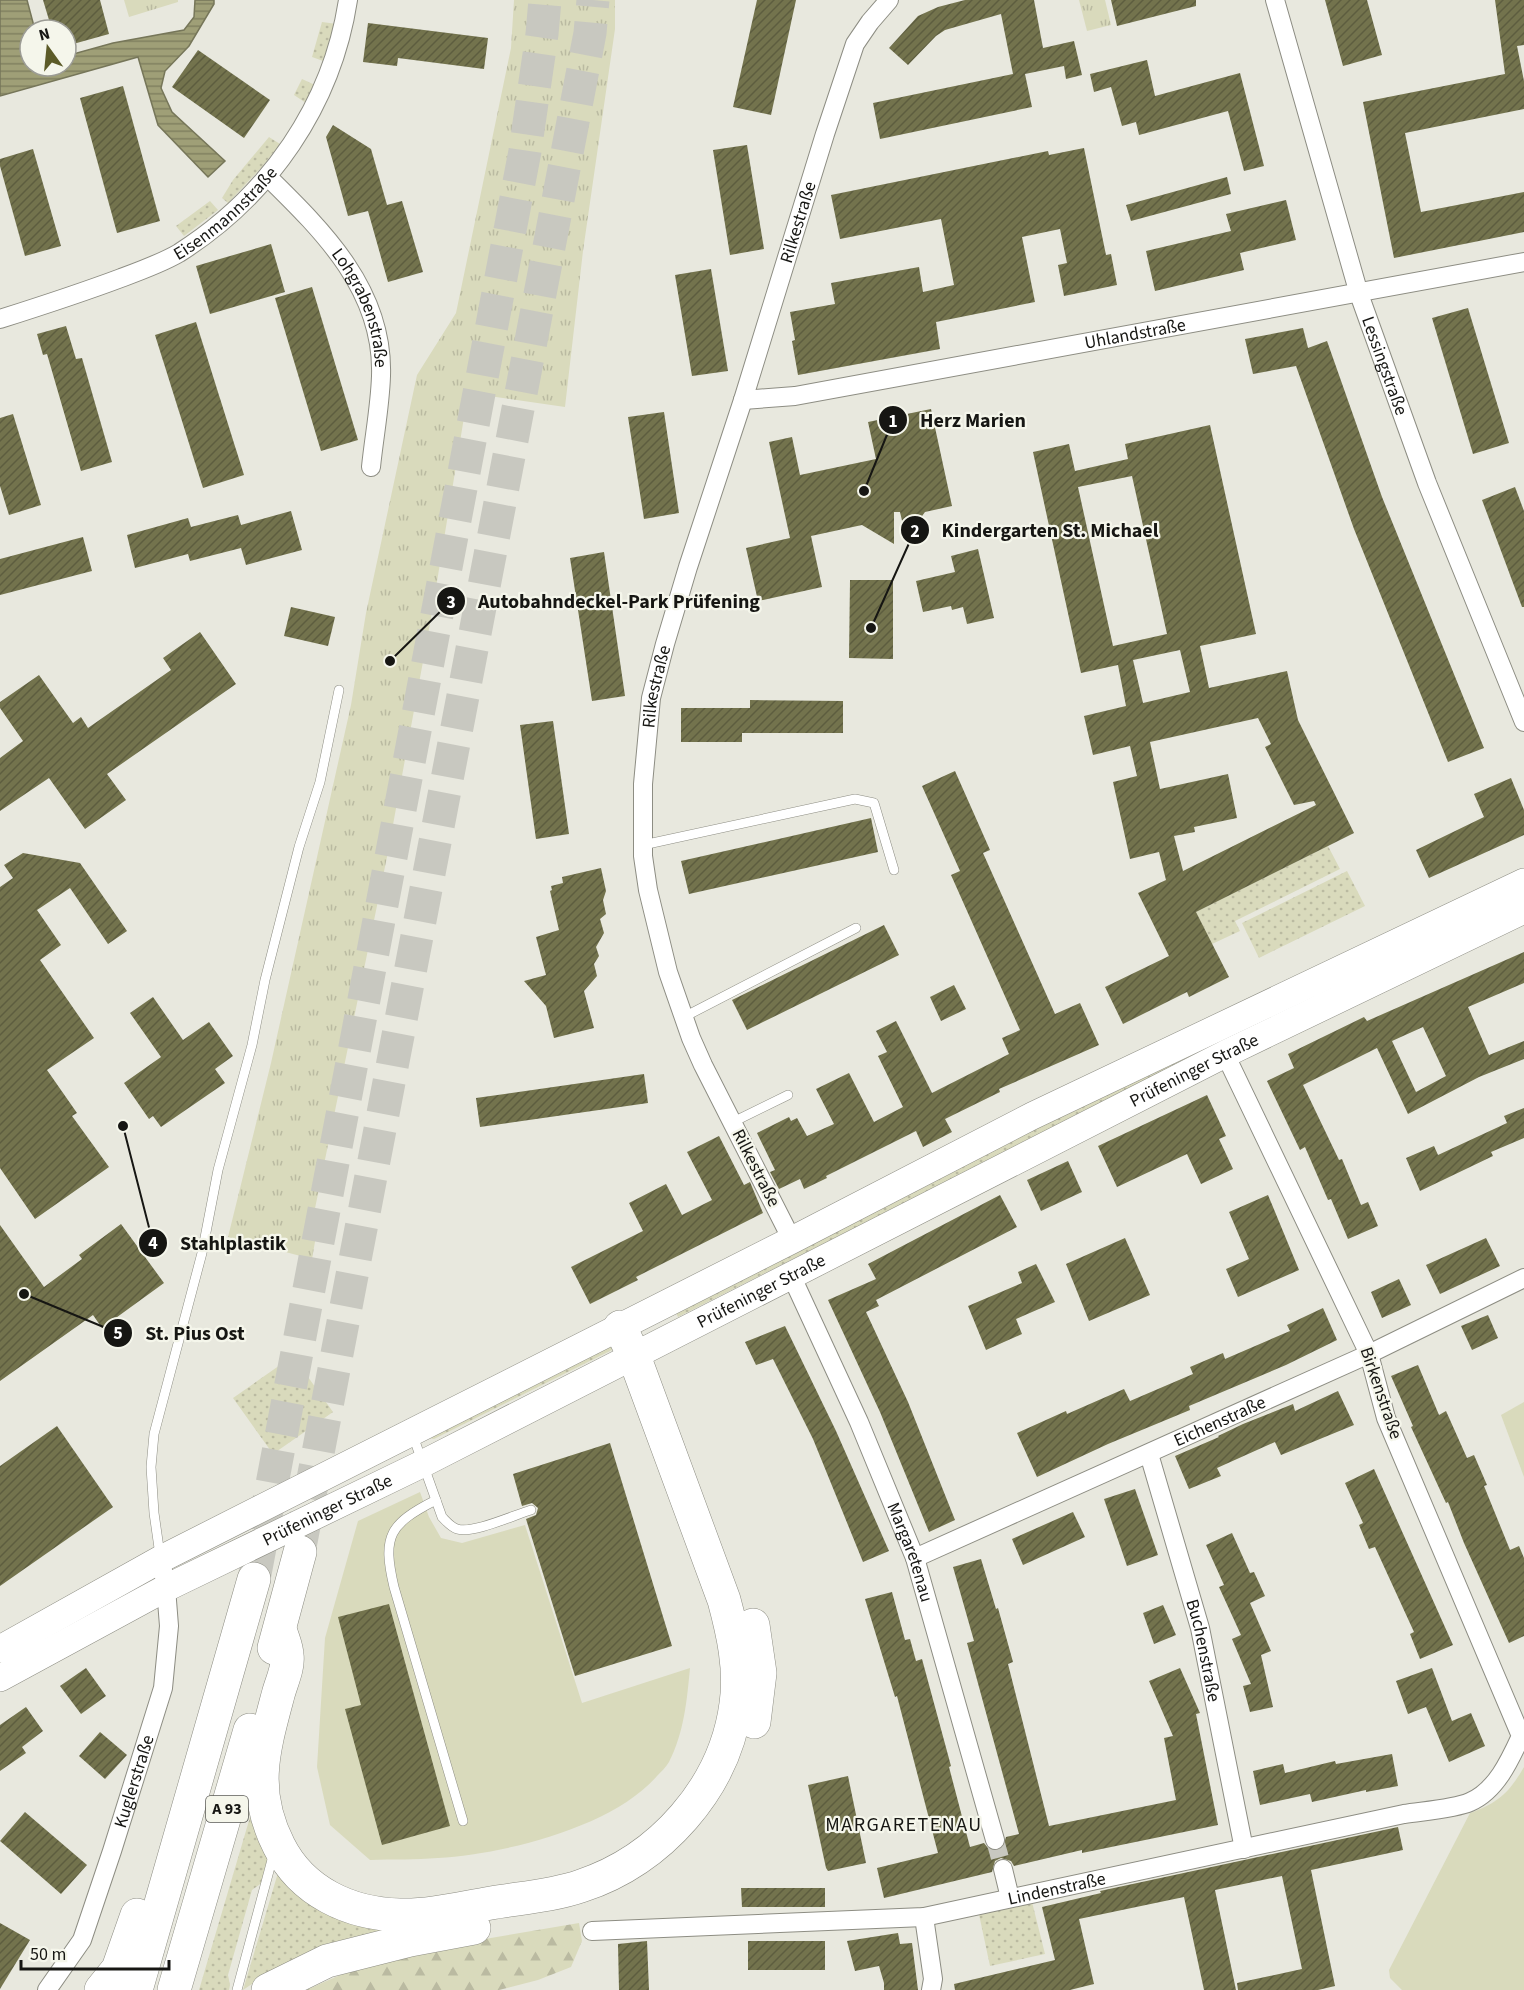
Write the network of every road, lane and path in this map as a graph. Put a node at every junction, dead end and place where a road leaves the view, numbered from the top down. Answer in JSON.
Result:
{"nodes":[{"id":1,"x":348,"y":0,"type":"edge"},
{"id":2,"x":889,"y":0,"type":"edge"},
{"id":3,"x":1275,"y":0,"type":"edge"},
{"id":4,"x":268,"y":177,"type":"junction"},
{"id":5,"x":1524,"y":262,"type":"edge"},
{"id":6,"x":1359,"y":294,"type":"junction"},
{"id":7,"x":0,"y":319,"type":"edge"},
{"id":8,"x":743,"y":400,"type":"junction"},
{"id":9,"x":371,"y":467,"type":"dead end"},
{"id":10,"x":339,"y":690,"type":"dead end"},
{"id":11,"x":1524,"y":722,"type":"edge"},
{"id":12,"x":643,"y":844,"type":"junction"},
{"id":13,"x":894,"y":870,"type":"dead end"},
{"id":14,"x":1524,"y":882,"type":"edge"},
{"id":15,"x":1524,"y":910,"type":"edge"},
{"id":16,"x":856,"y":928,"type":"dead end"},
{"id":17,"x":684,"y":1017,"type":"junction"},
{"id":18,"x":1225,"y":1054,"type":"junction"},
{"id":19,"x":788,"y":1095,"type":"dead end"},
{"id":20,"x":733,"y":1122,"type":"junction"},
{"id":21,"x":792,"y":1240,"type":"junction"},
{"id":22,"x":791,"y":1275,"type":"junction"},
{"id":23,"x":1524,"y":1278,"type":"edge"},
{"id":24,"x":628,"y":1323,"type":"junction"},
{"id":25,"x":644,"y":1351,"type":"junction"},
{"id":26,"x":1370,"y":1354,"type":"junction"},
{"id":27,"x":411,"y":1431,"type":"junction"},
{"id":28,"x":1149,"y":1454,"type":"junction"},
{"id":29,"x":424,"y":1463,"type":"junction"},
{"id":30,"x":436,"y":1500,"type":"junction"},
{"id":31,"x":531,"y":1510,"type":"dead end"},
{"id":32,"x":300,"y":1552,"type":"tunnel mouth"},
{"id":33,"x":915,"y":1558,"type":"junction"},
{"id":34,"x":161,"y":1559,"type":"junction"},
{"id":35,"x":254,"y":1579,"type":"tunnel mouth"},
{"id":36,"x":166,"y":1588,"type":"junction"},
{"id":37,"x":280,"y":1629,"type":"junction"},
{"id":38,"x":0,"y":1649,"type":"edge"},
{"id":39,"x":0,"y":1678,"type":"edge"},
{"id":40,"x":1503,"y":1770,"type":"joint"},
{"id":41,"x":463,"y":1821,"type":"dead end"},
{"id":42,"x":272,"y":1829,"type":"junction"},
{"id":43,"x":995,"y":1840,"type":"tunnel mouth"},
{"id":44,"x":179,"y":1843,"type":"junction"},
{"id":45,"x":1244,"y":1849,"type":"junction"},
{"id":46,"x":1003,"y":1869,"type":"tunnel mouth"},
{"id":47,"x":1010,"y":1898,"type":"junction"},
{"id":48,"x":924,"y":1917,"type":"junction"},
{"id":49,"x":592,"y":1931,"type":"dead end"},
{"id":50,"x":46,"y":1990,"type":"edge"},
{"id":51,"x":101,"y":1990,"type":"edge"},
{"id":52,"x":136,"y":1990,"type":"edge"},
{"id":53,"x":174,"y":1990,"type":"edge"},
{"id":54,"x":237,"y":1990,"type":"edge"},
{"id":55,"x":268,"y":1990,"type":"edge"},
{"id":56,"x":931,"y":1990,"type":"edge"}],
"edges":[{"from":1,"to":4,"type":"street","name":"Eisenmannstraße"},
{"from":2,"to":8,"type":"street","name":"Rilkestraße"},
{"from":3,"to":6,"type":"street","name":"Lessingstraße"},
{"from":4,"to":7,"type":"street","name":"Eisenmannstraße"},
{"from":4,"to":9,"type":"street","name":"Lohgrabenstraße"},
{"from":5,"to":6,"type":"street","name":"Uhlandstraße"},
{"from":6,"to":8,"type":"street","name":"Uhlandstraße"},
{"from":6,"to":11,"type":"street","name":"Lessingstraße"},
{"from":8,"to":12,"type":"street","name":"Rilkestraße"},
{"from":10,"to":34,"type":"lane"},
{"from":12,"to":13,"type":"lane"},
{"from":12,"to":17,"type":"street","name":"Rilkestraße"},
{"from":14,"to":21,"type":"street","name":"Prüfeninger Straße"},
{"from":15,"to":18,"type":"street","name":"Prüfeninger Straße"},
{"from":16,"to":17,"type":"lane"},
{"from":17,"to":20,"type":"street","name":"Rilkestraße"},
{"from":18,"to":22,"type":"street","name":"Prüfeninger Straße"},
{"from":18,"to":26,"type":"street","name":"Birkenstraße"},
{"from":19,"to":20,"type":"lane"},
{"from":20,"to":21,"type":"street","name":"Rilkestraße"},
{"from":21,"to":24,"type":"street","name":"Prüfeninger Straße"},
{"from":22,"to":25,"type":"street","name":"Prüfeninger Straße"},
{"from":22,"to":33,"type":"street","name":"Margaretenau"},
{"from":23,"to":26,"type":"street","name":"Eichenstraße"},
{"from":24,"to":25,"type":"highway"},
{"from":24,"to":27,"type":"street","name":"Prüfeninger Straße"},
{"from":25,"to":29,"type":"street","name":"Prüfeninger Straße"},
{"from":25,"to":42,"type":"highway"},
{"from":25,"to":55,"type":"highway"},
{"from":26,"to":28,"type":"street","name":"Eichenstraße"},
{"from":26,"to":40,"type":"street","name":"Birkenstraße"},
{"from":27,"to":29,"type":"lane"},
{"from":27,"to":34,"type":"street","name":"Prüfeninger Straße"},
{"from":28,"to":33,"type":"street","name":"Eichenstraße"},
{"from":28,"to":45,"type":"street","name":"Buchenstraße"},
{"from":29,"to":30,"type":"lane"},
{"from":29,"to":36,"type":"street","name":"Prüfeninger Straße"},
{"from":30,"to":31,"type":"lane"},
{"from":30,"to":41,"type":"lane"},
{"from":32,"to":37,"type":"highway","number":"A 93"},
{"from":33,"to":43,"type":"street","name":"Margaretenau"},
{"from":34,"to":36,"type":"street","name":"Kuglerstraße"},
{"from":34,"to":38,"type":"street","name":"Prüfeninger Straße"},
{"from":35,"to":44,"type":"highway","number":"A 93"},
{"from":36,"to":39,"type":"street","name":"Prüfeninger Straße"},
{"from":36,"to":50,"type":"street","name":"Kuglerstraße"},
{"from":37,"to":42,"type":"highway"},
{"from":37,"to":53,"type":"highway","number":"A 93"},
{"from":40,"to":45,"type":"street","name":"Lindenstraße"},
{"from":42,"to":54,"type":"lane"},
{"from":44,"to":51,"type":"highway"},
{"from":44,"to":52,"type":"highway","number":"A 93"},
{"from":45,"to":47,"type":"street","name":"Lindenstraße"},
{"from":46,"to":47,"type":"street"},
{"from":47,"to":48,"type":"street","name":"Lindenstraße"},
{"from":48,"to":49,"type":"street","name":"Lindenstraße"},
{"from":48,"to":56,"type":"street"}]}
